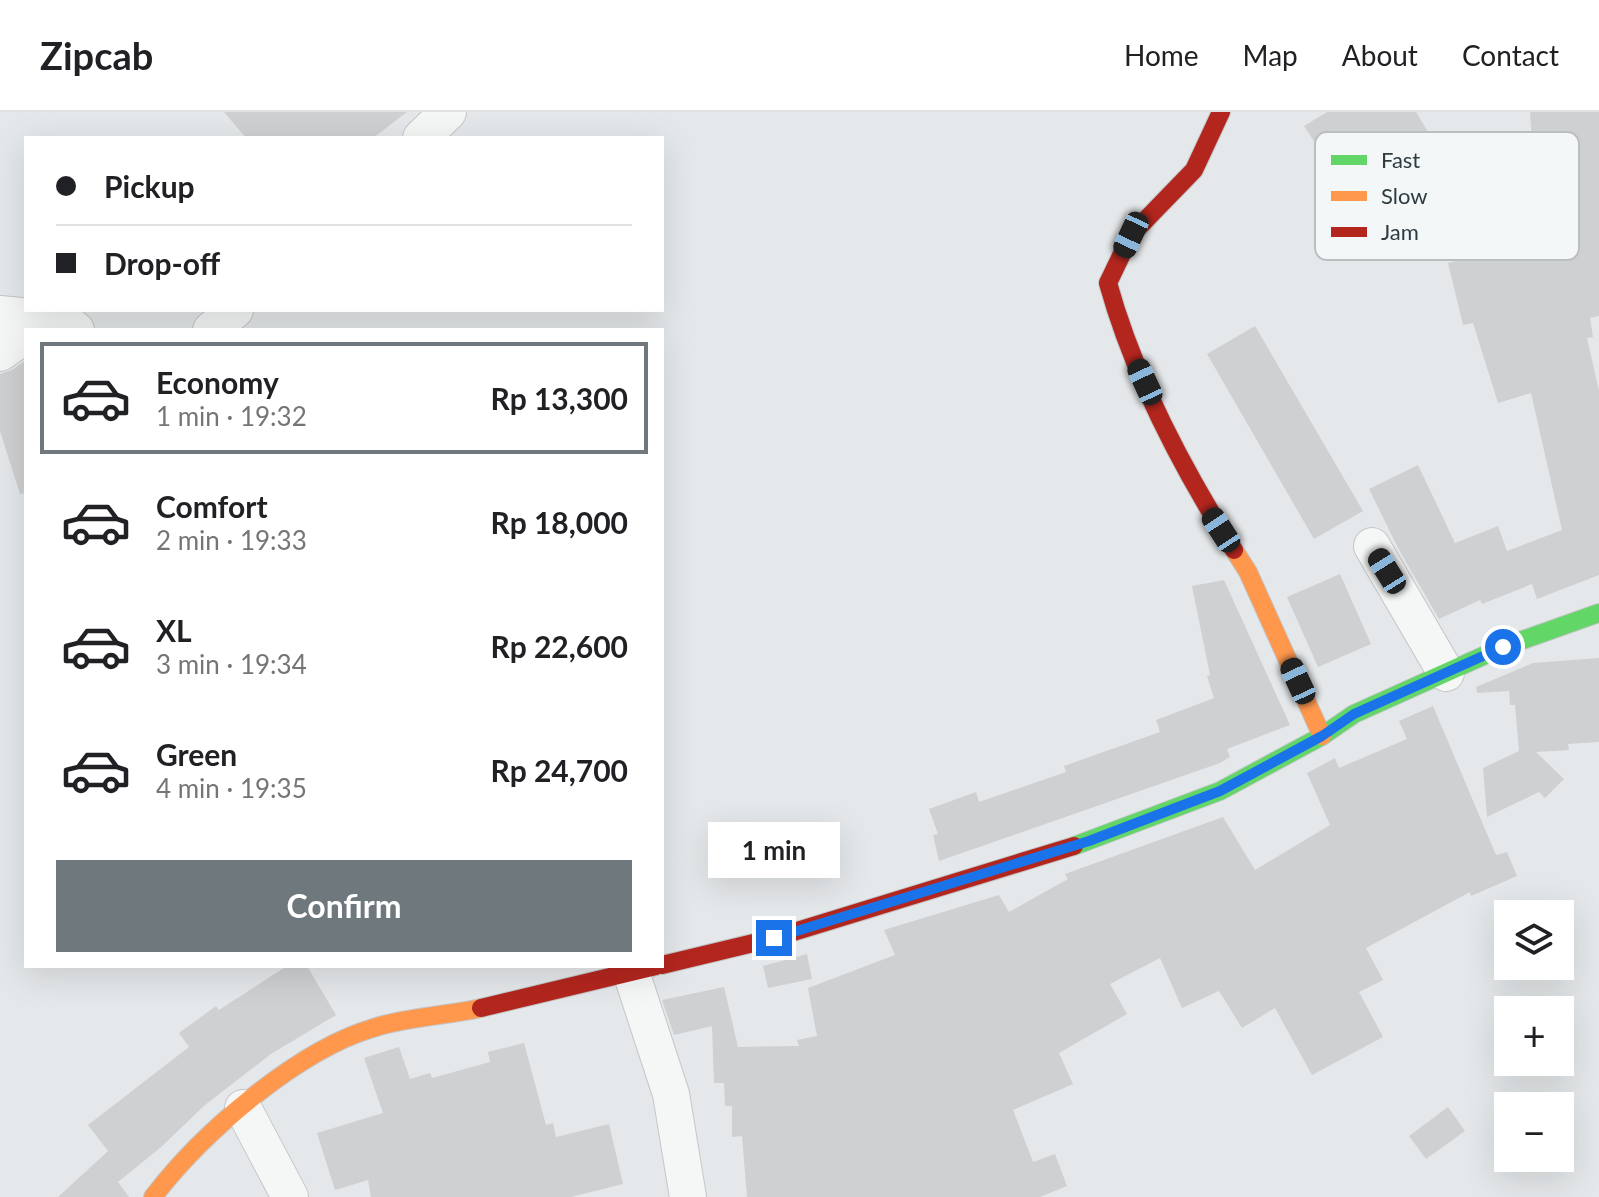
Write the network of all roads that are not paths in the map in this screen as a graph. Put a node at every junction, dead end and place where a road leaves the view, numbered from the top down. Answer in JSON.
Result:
{"nodes":[{"id":1,"x":448,"y":112,"type":"edge"},
{"id":2,"x":1221,"y":112,"type":"edge"},
{"id":3,"x":423,"y":136,"type":"edge"},
{"id":4,"x":233,"y":312,"type":"edge"},
{"id":5,"x":16,"y":315,"type":"edge"},
{"id":6,"x":73,"y":328,"type":"edge"},
{"id":7,"x":213,"y":328,"type":"edge"},
{"id":8,"x":0,"y":353,"type":"edge"},
{"id":9,"x":1372,"y":546,"type":"dead end"},
{"id":10,"x":1599,"y":613,"type":"edge"},
{"id":11,"x":1446,"y":673,"type":"junction"},
{"id":12,"x":1322,"y":736,"type":"junction"},
{"id":13,"x":664,"y":964,"type":"edge"},
{"id":14,"x":646,"y":968,"type":"edge"},
{"id":15,"x":650,"y":968,"type":"edge"},
{"id":16,"x":243,"y":1108,"type":"junction"},
{"id":17,"x":153,"y":1197,"type":"edge"},
{"id":18,"x":290,"y":1197,"type":"edge"},
{"id":19,"x":688,"y":1197,"type":"edge"}],
"edges":[{"from":1,"to":3,"type":"street"},
{"from":2,"to":12,"type":"street"},
{"from":4,"to":7,"type":"street"},
{"from":5,"to":6,"type":"street"},
{"from":5,"to":8,"type":"street"},
{"from":9,"to":11,"type":"street"},
{"from":10,"to":11,"type":"street"},
{"from":11,"to":12,"type":"street"},
{"from":12,"to":13,"type":"street"},
{"from":14,"to":16,"type":"street"},
{"from":15,"to":19,"type":"street"},
{"from":16,"to":17,"type":"street"},
{"from":16,"to":18,"type":"street"}]}
